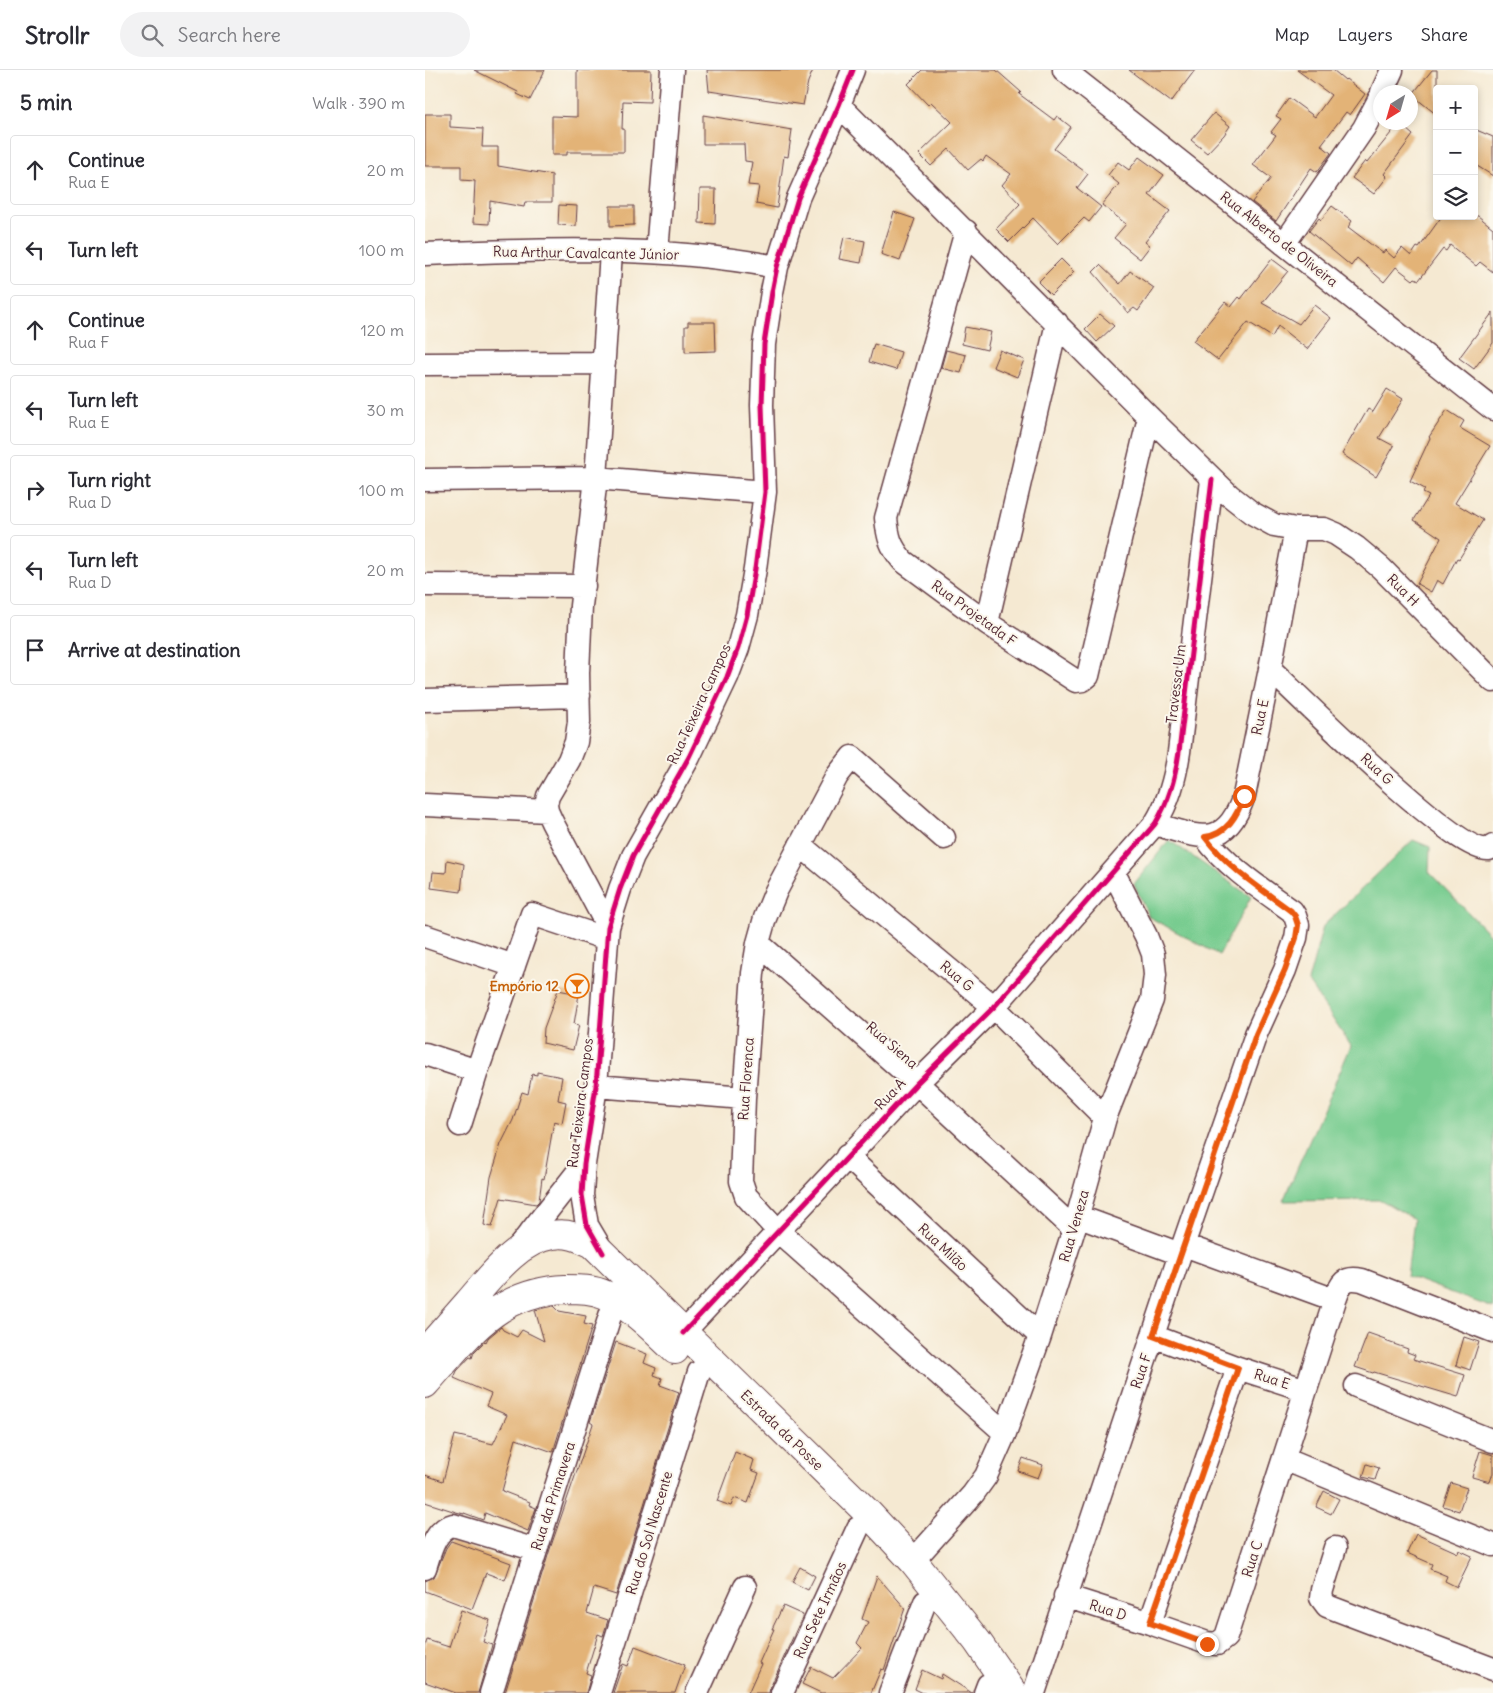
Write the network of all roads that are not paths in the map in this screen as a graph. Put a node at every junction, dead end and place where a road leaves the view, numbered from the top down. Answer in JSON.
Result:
{"nodes":[{"id":1,"x":671,"y":70,"type":"edge"},
{"id":2,"x":853,"y":70,"type":"edge"},
{"id":3,"x":1064,"y":70,"type":"edge"},
{"id":4,"x":1391,"y":70,"type":"edge"},
{"id":5,"x":1385,"y":85,"type":"edge"},
{"id":6,"x":839,"y":105,"type":"junction"},
{"id":7,"x":1373,"y":111,"type":"edge"},
{"id":8,"x":966,"y":231,"type":"junction"},
{"id":9,"x":1284,"y":244,"type":"junction"},
{"id":10,"x":611,"y":252,"type":"junction"},
{"id":11,"x":657,"y":252,"type":"junction"},
{"id":12,"x":425,"y":254,"type":"edge"},
{"id":13,"x":777,"y":268,"type":"junction"},
{"id":14,"x":1057,"y":323,"type":"junction"},
{"id":15,"x":604,"y":363,"type":"junction"},
{"id":16,"x":425,"y":364,"type":"edge"},
{"id":17,"x":1493,"y":409,"type":"edge"},
{"id":18,"x":1149,"y":417,"type":"junction"},
{"id":19,"x":596,"y":478,"type":"junction"},
{"id":20,"x":425,"y":480,"type":"edge"},
{"id":21,"x":1212,"y":480,"type":"junction"},
{"id":22,"x":765,"y":492,"type":"junction"},
{"id":23,"x":1296,"y":529,"type":"junction"},
{"id":24,"x":425,"y":585,"type":"edge"},
{"id":25,"x":584,"y":586,"type":"junction"},
{"id":26,"x":987,"y":624,"type":"junction"},
{"id":27,"x":1271,"y":669,"type":"junction"},
{"id":28,"x":1493,"y":681,"type":"edge"},
{"id":29,"x":579,"y":696,"type":"junction"},
{"id":30,"x":425,"y":700,"type":"edge"},
{"id":31,"x":425,"y":805,"type":"edge"},
{"id":32,"x":547,"y":811,"type":"junction"},
{"id":33,"x":1155,"y":824,"type":"junction"},
{"id":34,"x":1205,"y":837,"type":"junction"},
{"id":35,"x":944,"y":838,"type":"dead end"},
{"id":36,"x":800,"y":845,"type":"junction"},
{"id":37,"x":1493,"y":846,"type":"edge"},
{"id":38,"x":1114,"y":873,"type":"junction"},
{"id":39,"x":608,"y":933,"type":"junction"},
{"id":40,"x":425,"y":936,"type":"edge"},
{"id":41,"x":758,"y":943,"type":"junction"},
{"id":42,"x":514,"y":966,"type":"junction"},
{"id":43,"x":994,"y":1006,"type":"junction"},
{"id":44,"x":425,"y":1054,"type":"edge"},
{"id":45,"x":477,"y":1071,"type":"junction"},
{"id":46,"x":917,"y":1083,"type":"junction"},
{"id":47,"x":596,"y":1086,"type":"junction"},
{"id":48,"x":745,"y":1098,"type":"junction"},
{"id":49,"x":1105,"y":1118,"type":"junction"},
{"id":50,"x":460,"y":1125,"type":"dead end"},
{"id":51,"x":847,"y":1156,"type":"junction"},
{"id":52,"x":584,"y":1164,"type":"junction"},
{"id":53,"x":1075,"y":1222,"type":"junction"},
{"id":54,"x":779,"y":1232,"type":"junction"},
{"id":55,"x":1182,"y":1250,"type":"junction"},
{"id":56,"x":603,"y":1253,"type":"junction"},
{"id":57,"x":513,"y":1255,"type":"junction"},
{"id":58,"x":586,"y":1289,"type":"junction"},
{"id":59,"x":527,"y":1295,"type":"junction"},
{"id":60,"x":615,"y":1300,"type":"junction"},
{"id":61,"x":1335,"y":1300,"type":"junction"},
{"id":62,"x":1493,"y":1331,"type":"edge"},
{"id":63,"x":683,"y":1332,"type":"junction"},
{"id":64,"x":1040,"y":1336,"type":"junction"},
{"id":65,"x":1153,"y":1336,"type":"junction"},
{"id":66,"x":425,"y":1352,"type":"edge"},
{"id":67,"x":1238,"y":1368,"type":"junction"},
{"id":68,"x":699,"y":1372,"type":"junction"},
{"id":69,"x":425,"y":1384,"type":"edge"},
{"id":70,"x":1357,"y":1386,"type":"dead end"},
{"id":71,"x":1306,"y":1390,"type":"junction"},
{"id":72,"x":1005,"y":1433,"type":"junction"},
{"id":73,"x":1493,"y":1441,"type":"edge"},
{"id":74,"x":1284,"y":1460,"type":"junction"},
{"id":75,"x":858,"y":1528,"type":"junction"},
{"id":76,"x":1493,"y":1546,"type":"edge"},
{"id":77,"x":1335,"y":1548,"type":"dead end"},
{"id":78,"x":536,"y":1550,"type":"junction"},
{"id":79,"x":913,"y":1561,"type":"junction"},
{"id":80,"x":425,"y":1568,"type":"edge"},
{"id":81,"x":745,"y":1587,"type":"dead end"},
{"id":82,"x":1065,"y":1596,"type":"junction"},
{"id":83,"x":925,"y":1602,"type":"junction"},
{"id":84,"x":1150,"y":1623,"type":"junction"},
{"id":85,"x":1207,"y":1644,"type":"joint"},
{"id":86,"x":1493,"y":1669,"type":"edge"},
{"id":87,"x":1009,"y":1690,"type":"edge"},
{"id":88,"x":491,"y":1693,"type":"edge"},
{"id":89,"x":599,"y":1693,"type":"edge"},
{"id":90,"x":697,"y":1693,"type":"edge"},
{"id":91,"x":782,"y":1693,"type":"edge"},
{"id":92,"x":890,"y":1693,"type":"edge"}],
"edges":[{"from":1,"to":11,"type":"street"},
{"from":2,"to":6,"type":"street","name":"Rua Teixeira Campos"},
{"from":3,"to":9,"type":"street","name":"Rua Alberto de Oliveira"},
{"from":4,"to":5,"type":"street"},
{"from":6,"to":8,"type":"street","name":"Rua H"},
{"from":6,"to":13,"type":"street","name":"Rua Teixeira Campos"},
{"from":7,"to":9,"type":"street"},
{"from":8,"to":14,"type":"street","name":"Rua H"},
{"from":8,"to":26,"type":"street","name":"Rua Projetada F"},
{"from":9,"to":17,"type":"street","name":"Rua Alberto de Oliveira"},
{"from":10,"to":11,"type":"street","name":"Rua Arthur Cavalcante Júnior"},
{"from":10,"to":12,"type":"street","name":"Rua Arthur Cavalcante Júnior"},
{"from":10,"to":15,"type":"street"},
{"from":11,"to":13,"type":"street","name":"Rua Arthur Cavalcante Júnior"},
{"from":13,"to":22,"type":"street","name":"Rua Teixeira Campos"},
{"from":14,"to":18,"type":"street","name":"Rua H"},
{"from":14,"to":26,"type":"street"},
{"from":15,"to":16,"type":"street"},
{"from":15,"to":19,"type":"street"},
{"from":18,"to":21,"type":"street","name":"Rua H"},
{"from":18,"to":26,"type":"street","name":"Rua Projetada F"},
{"from":19,"to":20,"type":"street"},
{"from":19,"to":22,"type":"street"},
{"from":19,"to":25,"type":"street"},
{"from":21,"to":23,"type":"street","name":"Rua H"},
{"from":21,"to":33,"type":"street","name":"Travessa Um"},
{"from":22,"to":39,"type":"street","name":"Rua Teixeira Campos"},
{"from":23,"to":27,"type":"street","name":"Rua E"},
{"from":23,"to":28,"type":"street","name":"Rua H"},
{"from":24,"to":25,"type":"street"},
{"from":25,"to":29,"type":"street"},
{"from":27,"to":34,"type":"street","name":"Rua E"},
{"from":27,"to":37,"type":"street","name":"Rua G"},
{"from":29,"to":30,"type":"street"},
{"from":29,"to":32,"type":"street"},
{"from":31,"to":32,"type":"street"},
{"from":32,"to":39,"type":"street"},
{"from":33,"to":34,"type":"street"},
{"from":33,"to":38,"type":"street","name":"Travessa Um"},
{"from":34,"to":55,"type":"street","name":"Rua F"},
{"from":35,"to":36,"type":"street","name":"Rua Florenca"},
{"from":36,"to":41,"type":"street","name":"Rua Florenca"},
{"from":36,"to":43,"type":"street","name":"Rua G"},
{"from":38,"to":43,"type":"street","name":"Rua A"},
{"from":38,"to":49,"type":"street","name":"Rua Veneza"},
{"from":39,"to":42,"type":"street"},
{"from":39,"to":47,"type":"street","name":"Rua Teixeira Campos"},
{"from":40,"to":42,"type":"street"},
{"from":41,"to":46,"type":"street","name":"Rua Siena"},
{"from":41,"to":48,"type":"street","name":"Rua Florenca"},
{"from":42,"to":45,"type":"street"},
{"from":43,"to":46,"type":"street","name":"Rua A"},
{"from":43,"to":49,"type":"street","name":"Rua G"},
{"from":44,"to":45,"type":"street"},
{"from":45,"to":50,"type":"street"},
{"from":46,"to":51,"type":"street","name":"Rua A"},
{"from":46,"to":53,"type":"street","name":"Rua Siena"},
{"from":47,"to":48,"type":"street"},
{"from":47,"to":52,"type":"street","name":"Rua Teixeira Campos"},
{"from":48,"to":54,"type":"street","name":"Rua Florenca"},
{"from":49,"to":53,"type":"street","name":"Rua Veneza"},
{"from":51,"to":54,"type":"street","name":"Rua A"},
{"from":51,"to":64,"type":"street","name":"Rua Milão"},
{"from":52,"to":56,"type":"street","name":"Rua Teixeira Campos"},
{"from":52,"to":57,"type":"street","name":"Rua Teixeira Campos"},
{"from":53,"to":55,"type":"street"},
{"from":53,"to":64,"type":"street","name":"Rua Veneza"},
{"from":54,"to":63,"type":"street","name":"Rua A"},
{"from":54,"to":72,"type":"street","name":"Rua Florenca"},
{"from":55,"to":61,"type":"street"},
{"from":55,"to":65,"type":"street","name":"Rua F"},
{"from":56,"to":57,"type":"main road","name":"Estrada da Posse"},
{"from":56,"to":58,"type":"main road"},
{"from":56,"to":63,"type":"main road","name":"Estrada da Posse"},
{"from":57,"to":59,"type":"main road"},
{"from":57,"to":66,"type":"main road","name":"Rua Teixeira Campos"},
{"from":58,"to":59,"type":"main road"},
{"from":58,"to":60,"type":"main road","name":"Estrada da Posse"},
{"from":59,"to":69,"type":"main road"},
{"from":60,"to":68,"type":"main road","name":"Estrada da Posse"},
{"from":60,"to":78,"type":"street","name":"Rua da Primavera"},
{"from":61,"to":62,"type":"street"},
{"from":61,"to":71,"type":"street"},
{"from":63,"to":79,"type":"main road","name":"Estrada da Posse"},
{"from":64,"to":72,"type":"street","name":"Rua Veneza"},
{"from":65,"to":67,"type":"street","name":"Rua E"},
{"from":65,"to":82,"type":"street","name":"Rua F"},
{"from":67,"to":71,"type":"street","name":"Rua E"},
{"from":67,"to":84,"type":"street"},
{"from":68,"to":75,"type":"main road","name":"Estrada da Posse"},
{"from":68,"to":89,"type":"street","name":"Rua do Sol Nascente"},
{"from":70,"to":73,"type":"street"},
{"from":71,"to":74,"type":"street"},
{"from":72,"to":79,"type":"street","name":"Rua Veneza"},
{"from":74,"to":76,"type":"street"},
{"from":74,"to":85,"type":"street","name":"Rua C"},
{"from":75,"to":83,"type":"main road","name":"Estrada da Posse"},
{"from":75,"to":91,"type":"street","name":"Rua Sete Irmãos"},
{"from":77,"to":86,"type":"street"},
{"from":78,"to":80,"type":"street"},
{"from":78,"to":88,"type":"street","name":"Rua da Primavera"},
{"from":79,"to":87,"type":"main road","name":"Estrada da Posse"},
{"from":81,"to":90,"type":"street"},
{"from":82,"to":84,"type":"street","name":"Rua D"},
{"from":82,"to":87,"type":"street","name":"Rua F"},
{"from":83,"to":87,"type":"main road","name":"Estrada da Posse"},
{"from":83,"to":92,"type":"street"},
{"from":84,"to":85,"type":"street","name":"Rua D"}]}
